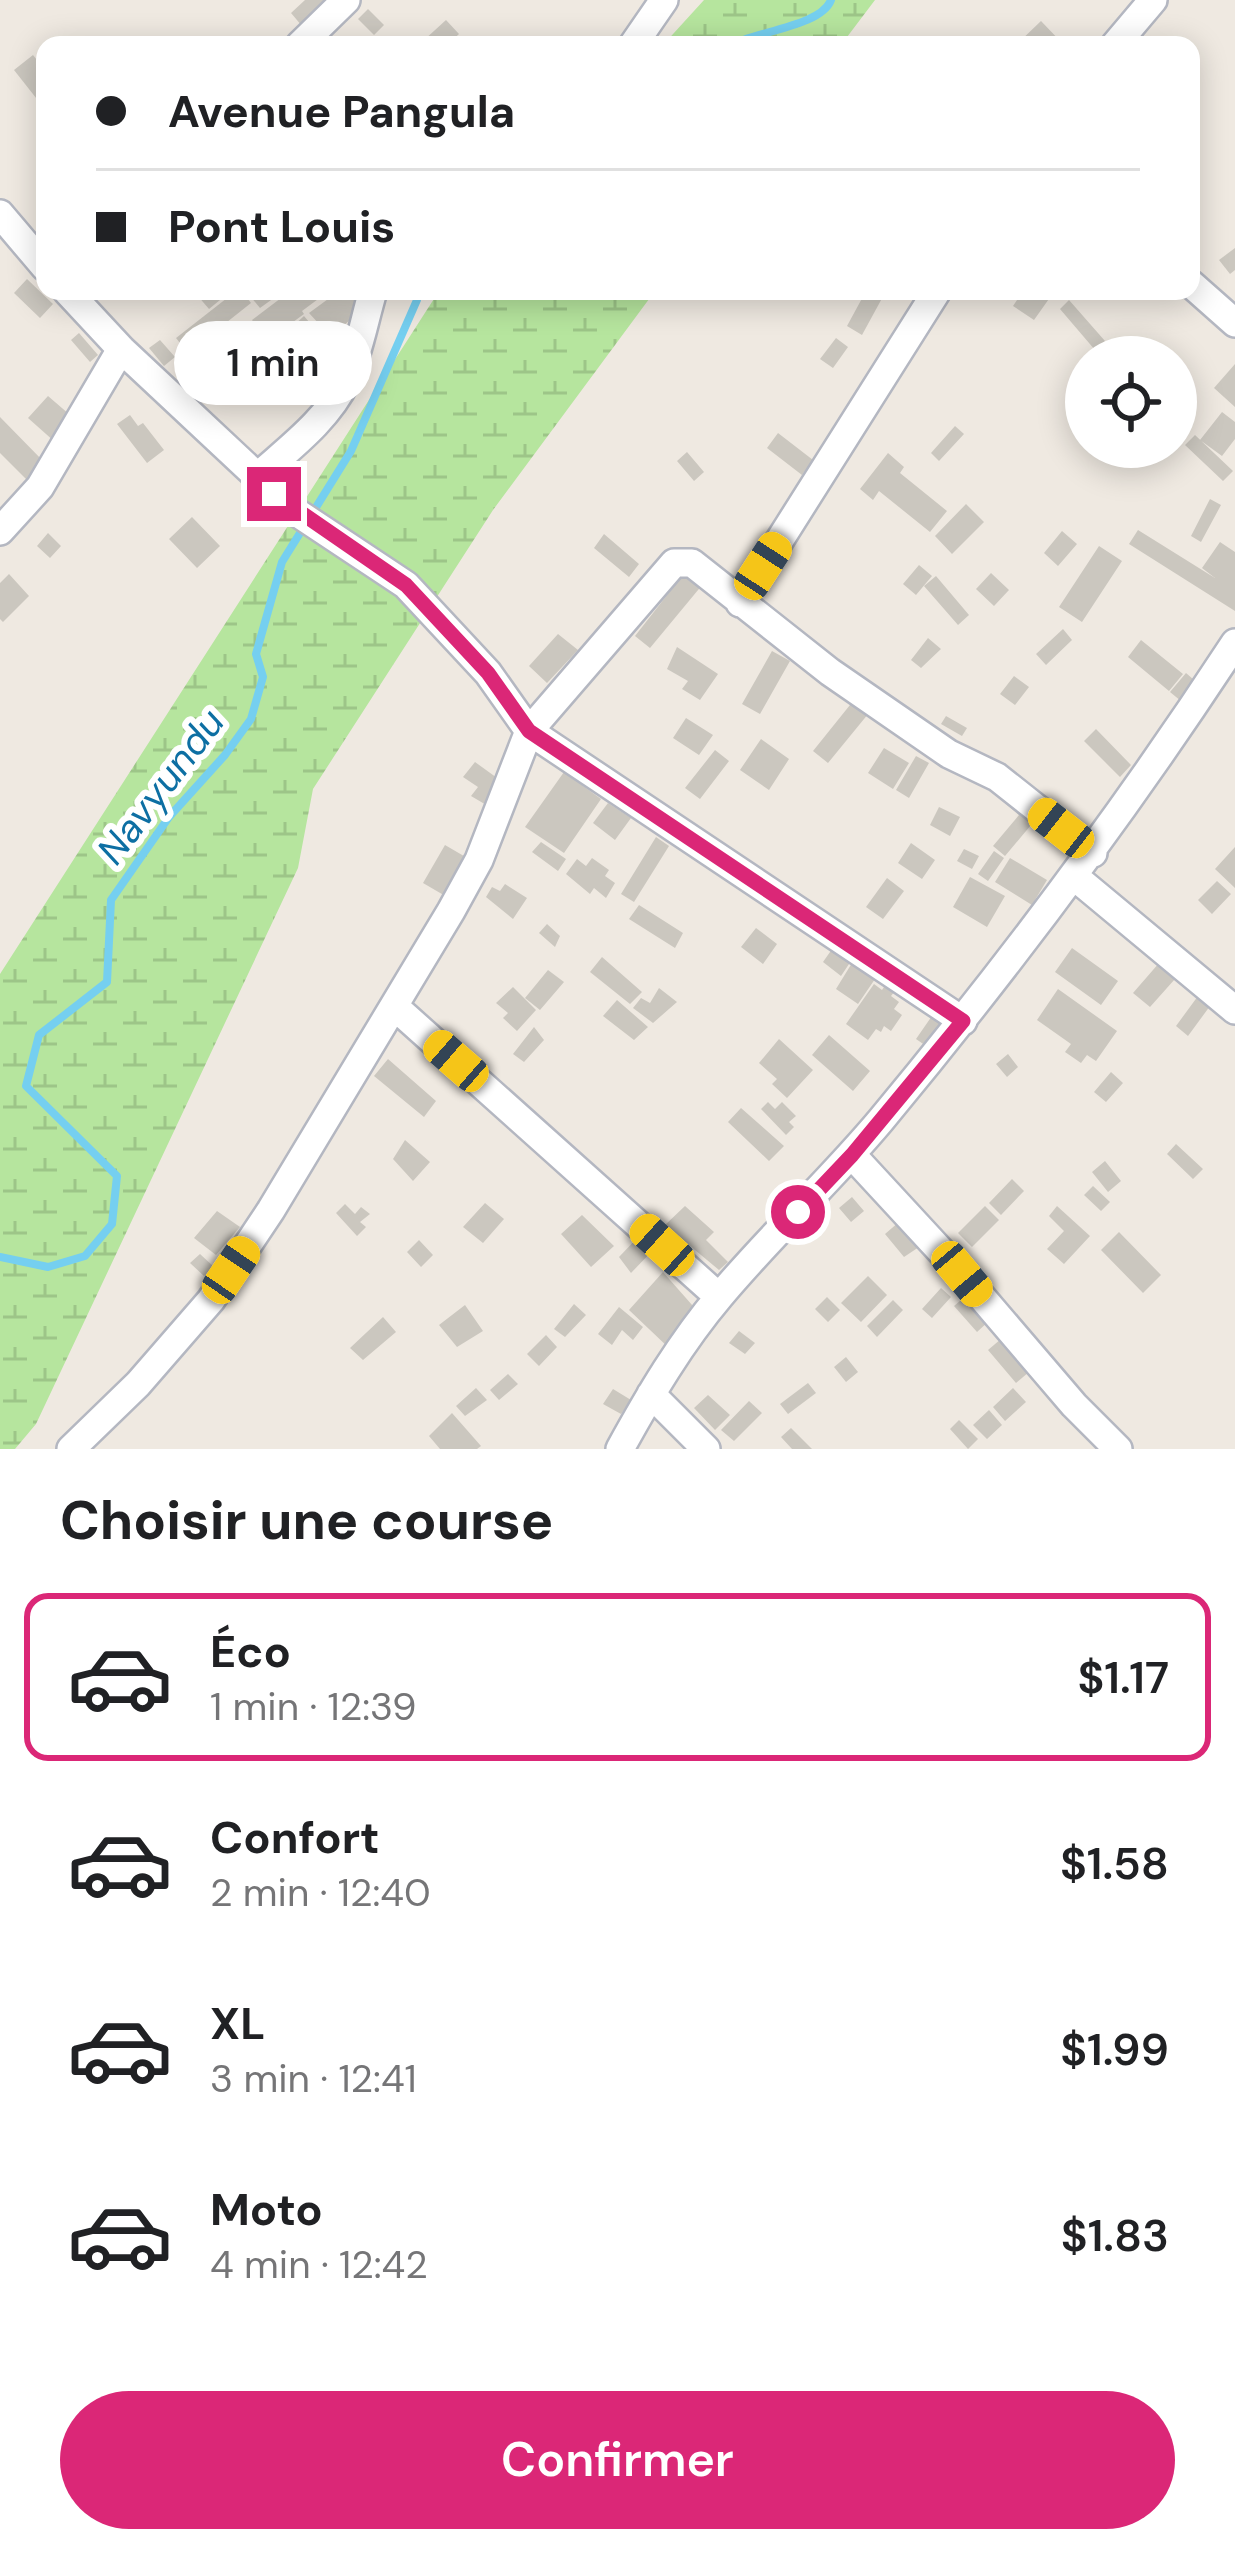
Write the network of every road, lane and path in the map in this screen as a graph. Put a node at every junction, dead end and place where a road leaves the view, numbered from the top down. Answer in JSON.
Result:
{"nodes":[{"id":1,"x":346,"y":0,"type":"edge"},
{"id":2,"x":664,"y":0,"type":"edge"},
{"id":3,"x":1153,"y":0,"type":"edge"},
{"id":4,"x":309,"y":36,"type":"edge"},
{"id":5,"x":639,"y":36,"type":"edge"},
{"id":6,"x":1123,"y":36,"type":"edge"},
{"id":7,"x":0,"y":214,"type":"edge"},
{"id":8,"x":36,"y":256,"type":"edge"},
{"id":9,"x":1200,"y":292,"type":"edge"},
{"id":10,"x":76,"y":300,"type":"edge"},
{"id":11,"x":371,"y":300,"type":"edge"},
{"id":12,"x":931,"y":300,"type":"edge"},
{"id":13,"x":1235,"y":322,"type":"edge"},
{"id":14,"x":122,"y":349,"type":"junction"},
{"id":15,"x":256,"y":478,"type":"junction"},
{"id":16,"x":0,"y":531,"type":"edge"},
{"id":17,"x":740,"y":603,"type":"junction"},
{"id":18,"x":1235,"y":643,"type":"edge"},
{"id":19,"x":529,"y":731,"type":"junction"},
{"id":20,"x":1094,"y":853,"type":"junction"},
{"id":21,"x":1075,"y":877,"type":"junction"},
{"id":22,"x":394,"y":1006,"type":"junction"},
{"id":23,"x":1235,"y":1010,"type":"edge"},
{"id":24,"x":963,"y":1021,"type":"junction"},
{"id":25,"x":852,"y":1155,"type":"junction"},
{"id":26,"x":718,"y":1297,"type":"junction"},
{"id":27,"x":651,"y":1394,"type":"junction"},
{"id":28,"x":70,"y":1449,"type":"edge"},
{"id":29,"x":620,"y":1449,"type":"edge"},
{"id":30,"x":706,"y":1449,"type":"edge"},
{"id":31,"x":1118,"y":1449,"type":"edge"}],
"edges":[{"from":1,"to":4,"type":"street"},
{"from":2,"to":5,"type":"street"},
{"from":3,"to":6,"type":"street"},
{"from":7,"to":8,"type":"street"},
{"from":9,"to":13,"type":"street"},
{"from":10,"to":14,"type":"street"},
{"from":11,"to":15,"type":"street"},
{"from":12,"to":17,"type":"street"},
{"from":14,"to":15,"type":"street"},
{"from":14,"to":16,"type":"street"},
{"from":15,"to":19,"type":"street"},
{"from":17,"to":19,"type":"street"},
{"from":17,"to":20,"type":"street"},
{"from":18,"to":20,"type":"street"},
{"from":19,"to":22,"type":"street"},
{"from":19,"to":24,"type":"street"},
{"from":20,"to":21,"type":"street"},
{"from":21,"to":23,"type":"street"},
{"from":21,"to":24,"type":"street"},
{"from":22,"to":26,"type":"street"},
{"from":22,"to":28,"type":"street"},
{"from":24,"to":25,"type":"street"},
{"from":25,"to":26,"type":"street"},
{"from":25,"to":31,"type":"street"},
{"from":26,"to":27,"type":"street"},
{"from":27,"to":29,"type":"street"},
{"from":27,"to":30,"type":"street"}]}
